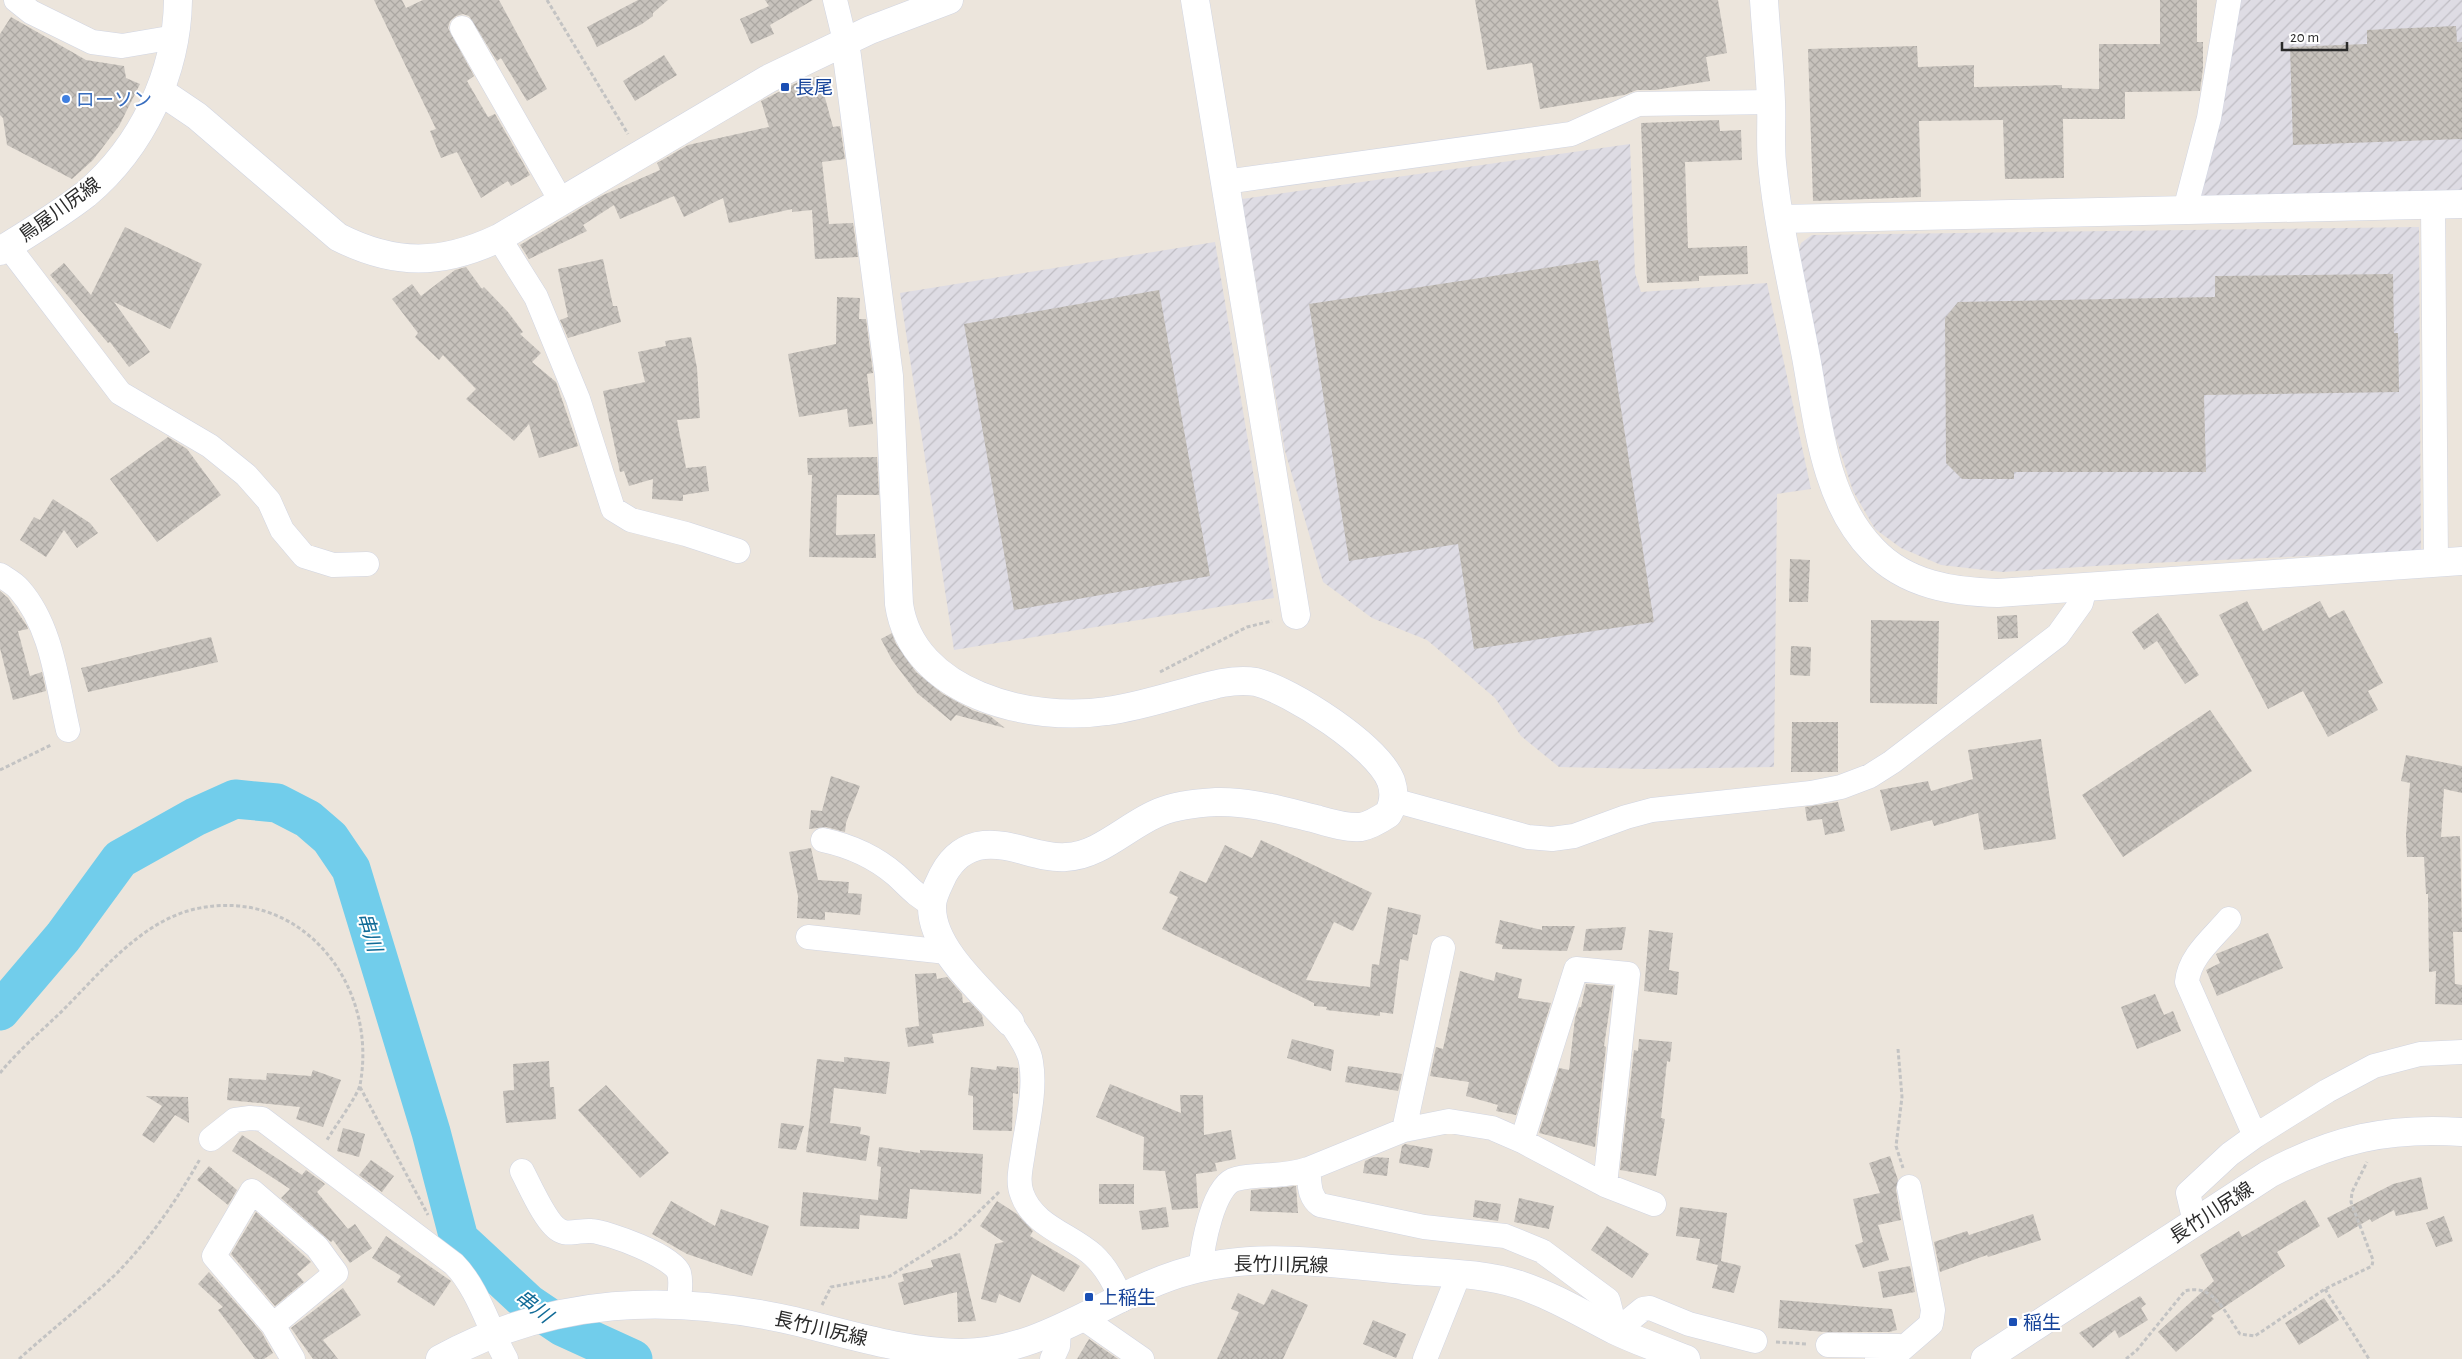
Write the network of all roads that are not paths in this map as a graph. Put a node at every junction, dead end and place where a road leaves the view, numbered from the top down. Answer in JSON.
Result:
{"nodes":[{"id":1,"x":16,"y":0,"type":"edge"},
{"id":2,"x":178,"y":0,"type":"edge"},
{"id":3,"x":835,"y":0,"type":"edge"},
{"id":4,"x":949,"y":0,"type":"edge"},
{"id":5,"x":1195,"y":0,"type":"edge"},
{"id":6,"x":1764,"y":0,"type":"edge"},
{"id":7,"x":2229,"y":0,"type":"edge"},
{"id":8,"x":462,"y":28,"type":"dead end"},
{"id":9,"x":175,"y":37,"type":"junction"},
{"id":10,"x":845,"y":41,"type":"junction"},
{"id":11,"x":160,"y":91,"type":"junction"},
{"id":12,"x":1771,"y":102,"type":"junction"},
{"id":13,"x":1225,"y":182,"type":"junction"},
{"id":14,"x":561,"y":201,"type":"junction"},
{"id":15,"x":2433,"y":204,"type":"junction"},
{"id":16,"x":2462,"y":204,"type":"edge"},
{"id":17,"x":2185,"y":210,"type":"junction"},
{"id":18,"x":1780,"y":220,"type":"junction"},
{"id":19,"x":500,"y":238,"type":"junction"},
{"id":20,"x":4,"y":248,"type":"edge"},
{"id":21,"x":738,"y":551,"type":"dead end"},
{"id":22,"x":2449,"y":562,"type":"edge"},
{"id":23,"x":366,"y":564,"type":"dead end"},
{"id":24,"x":0,"y":575,"type":"edge"},
{"id":25,"x":2085,"y":588,"type":"junction"},
{"id":26,"x":1296,"y":615,"type":"dead end"},
{"id":27,"x":68,"y":730,"type":"road end"},
{"id":28,"x":1393,"y":800,"type":"junction"},
{"id":29,"x":823,"y":840,"type":"dead end"},
{"id":30,"x":932,"y":904,"type":"junction"},
{"id":31,"x":2229,"y":920,"type":"dead end"},
{"id":32,"x":808,"y":937,"type":"dead end"},
{"id":33,"x":1443,"y":948,"type":"dead end"},
{"id":34,"x":946,"y":952,"type":"junction"},
{"id":35,"x":1010,"y":1022,"type":"joint"},
{"id":36,"x":2462,"y":1052,"type":"edge"},
{"id":37,"x":1404,"y":1130,"type":"junction"},
{"id":38,"x":2462,"y":1132,"type":"edge"},
{"id":39,"x":2255,"y":1136,"type":"junction"},
{"id":40,"x":211,"y":1138,"type":"road end"},
{"id":41,"x":1522,"y":1141,"type":"junction"},
{"id":42,"x":1308,"y":1169,"type":"junction"},
{"id":43,"x":522,"y":1171,"type":"dead end"},
{"id":44,"x":1605,"y":1185,"type":"junction"},
{"id":45,"x":1909,"y":1187,"type":"road end"},
{"id":46,"x":1654,"y":1204,"type":"dead end"},
{"id":47,"x":2195,"y":1222,"type":"junction"},
{"id":48,"x":1201,"y":1268,"type":"junction"},
{"id":49,"x":1459,"y":1274,"type":"junction"},
{"id":50,"x":1122,"y":1300,"type":"junction"},
{"id":51,"x":668,"y":1303,"type":"junction"},
{"id":52,"x":1071,"y":1324,"type":"junction"},
{"id":53,"x":273,"y":1325,"type":"junction"},
{"id":54,"x":1616,"y":1331,"type":"junction"},
{"id":55,"x":498,"y":1332,"type":"junction"},
{"id":56,"x":1756,"y":1340,"type":"road end"},
{"id":57,"x":1828,"y":1345,"type":"road end"},
{"id":58,"x":1905,"y":1345,"type":"junction"},
{"id":59,"x":292,"y":1359,"type":"edge"},
{"id":60,"x":440,"y":1359,"type":"edge"},
{"id":61,"x":506,"y":1359,"type":"edge"},
{"id":62,"x":1052,"y":1359,"type":"edge"},
{"id":63,"x":1142,"y":1359,"type":"edge"},
{"id":64,"x":1425,"y":1359,"type":"edge"},
{"id":65,"x":1686,"y":1359,"type":"edge"},
{"id":66,"x":1877,"y":1359,"type":"edge"},
{"id":67,"x":1985,"y":1359,"type":"edge"}],
"edges":[{"from":1,"to":9,"type":"street"},
{"from":2,"to":9,"type":"street","name":"鳥屋川尻線"},
{"from":3,"to":10,"type":"street"},
{"from":4,"to":10,"type":"street"},
{"from":5,"to":13,"type":"street"},
{"from":6,"to":12,"type":"street"},
{"from":7,"to":17,"type":"street"},
{"from":8,"to":14,"type":"street"},
{"from":9,"to":11,"type":"street","name":"鳥屋川尻線"},
{"from":10,"to":14,"type":"street"},
{"from":10,"to":28,"type":"street"},
{"from":11,"to":19,"type":"street"},
{"from":11,"to":20,"type":"street","name":"鳥屋川尻線"},
{"from":12,"to":13,"type":"street"},
{"from":12,"to":18,"type":"street"},
{"from":13,"to":26,"type":"street"},
{"from":14,"to":19,"type":"street"},
{"from":15,"to":16,"type":"street"},
{"from":15,"to":17,"type":"street"},
{"from":15,"to":22,"type":"street"},
{"from":17,"to":18,"type":"street"},
{"from":18,"to":25,"type":"street"},
{"from":19,"to":21,"type":"street"},
{"from":20,"to":23,"type":"street"},
{"from":22,"to":25,"type":"street"},
{"from":24,"to":27,"type":"street"},
{"from":25,"to":28,"type":"street"},
{"from":28,"to":30,"type":"street"},
{"from":29,"to":30,"type":"street"},
{"from":30,"to":34,"type":"street"},
{"from":31,"to":39,"type":"street"},
{"from":32,"to":34,"type":"street"},
{"from":33,"to":37,"type":"street"},
{"from":34,"to":35,"type":"street"},
{"from":35,"to":50,"type":"street"},
{"from":36,"to":39,"type":"street"},
{"from":37,"to":41,"type":"street"},
{"from":37,"to":42,"type":"street"},
{"from":38,"to":47,"type":"street","name":"長竹川尻線"},
{"from":39,"to":47,"type":"street"},
{"from":40,"to":55,"type":"street"},
{"from":41,"to":44,"type":"street"},
{"from":41,"to":44,"type":"street"},
{"from":42,"to":48,"type":"street"},
{"from":42,"to":54,"type":"street"},
{"from":43,"to":51,"type":"street"},
{"from":44,"to":46,"type":"street"},
{"from":45,"to":58,"type":"street"},
{"from":47,"to":67,"type":"street","name":"長竹川尻線"},
{"from":48,"to":49,"type":"street","name":"長竹川尻線"},
{"from":48,"to":50,"type":"street","name":"長竹川尻線"},
{"from":49,"to":54,"type":"street","name":"長竹川尻線"},
{"from":49,"to":64,"type":"street"},
{"from":50,"to":52,"type":"street","name":"長竹川尻線"},
{"from":51,"to":52,"type":"street","name":"長竹川尻線"},
{"from":51,"to":55,"type":"street","name":"長竹川尻線"},
{"from":52,"to":62,"type":"street"},
{"from":52,"to":63,"type":"street"},
{"from":53,"to":53,"type":"street"},
{"from":53,"to":59,"type":"street"},
{"from":54,"to":56,"type":"street"},
{"from":54,"to":65,"type":"street","name":"長竹川尻線"},
{"from":55,"to":60,"type":"street","name":"長竹川尻線"},
{"from":55,"to":61,"type":"street"},
{"from":57,"to":58,"type":"street"},
{"from":58,"to":66,"type":"street"}]}
